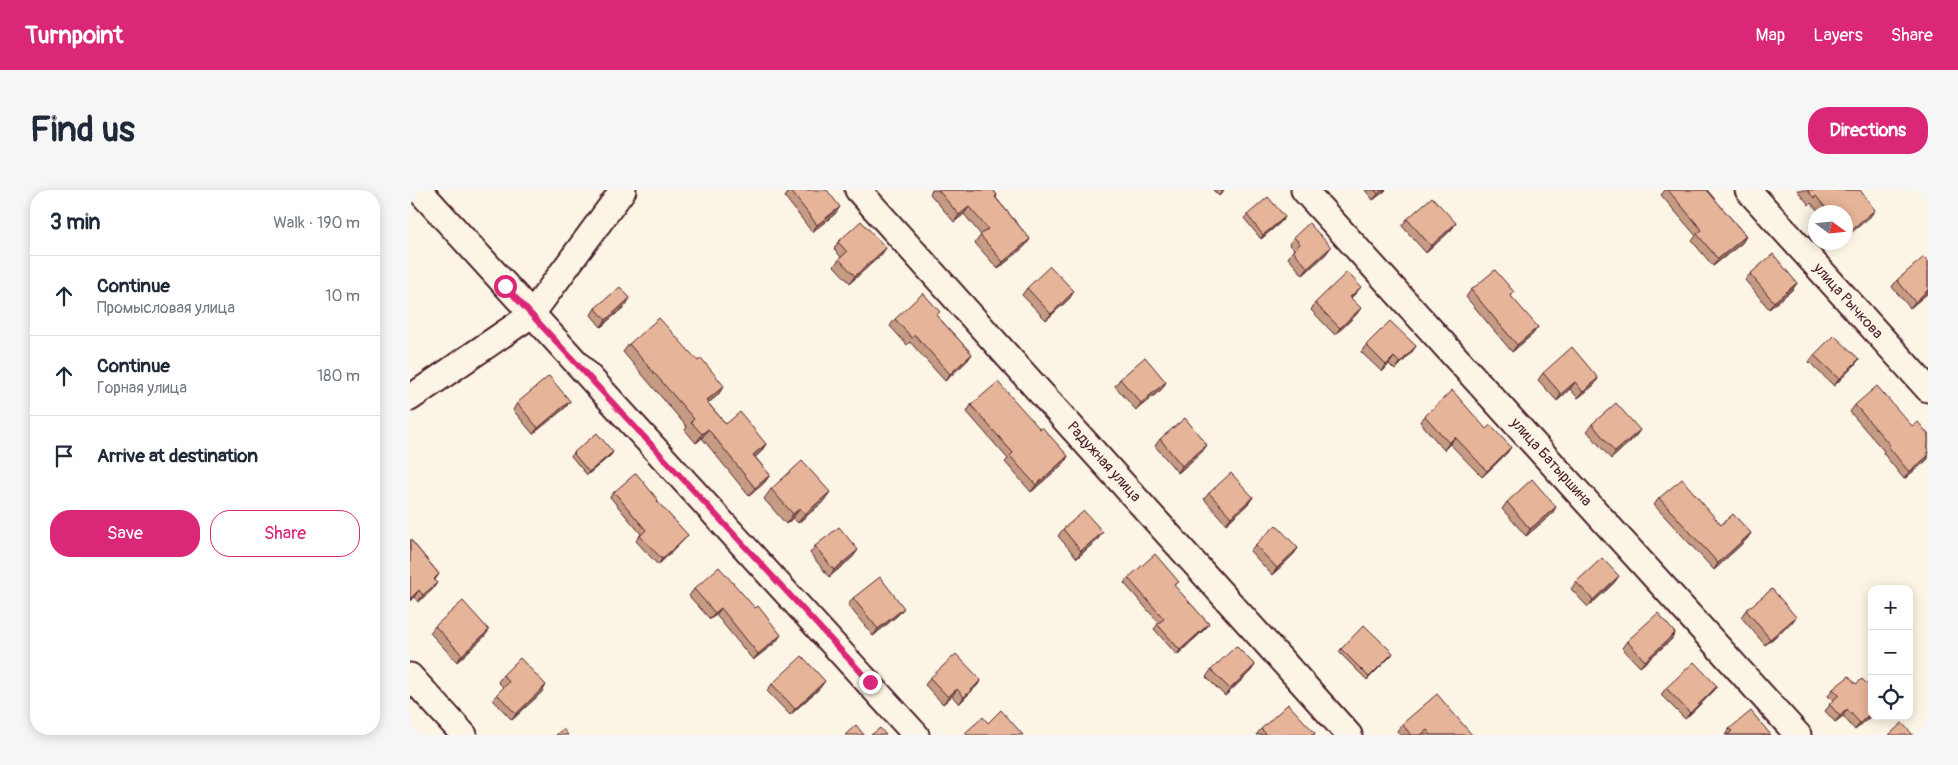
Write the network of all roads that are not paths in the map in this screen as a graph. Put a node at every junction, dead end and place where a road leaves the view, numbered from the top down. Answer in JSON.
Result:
{"nodes":[{"id":1,"x":419,"y":190,"type":"edge"},
{"id":2,"x":623,"y":190,"type":"edge"},
{"id":3,"x":858,"y":190,"type":"edge"},
{"id":4,"x":1304,"y":190,"type":"edge"},
{"id":5,"x":1748,"y":190,"type":"edge"},
{"id":6,"x":531,"y":315,"type":"junction"},
{"id":7,"x":1928,"y":389,"type":"edge"},
{"id":8,"x":410,"y":398,"type":"edge"},
{"id":9,"x":410,"y":676,"type":"edge"},
{"id":10,"x":464,"y":735,"type":"edge"},
{"id":11,"x":916,"y":735,"type":"edge"},
{"id":12,"x":1350,"y":735,"type":"edge"},
{"id":13,"x":1798,"y":735,"type":"edge"}],
"edges":[{"from":1,"to":6,"type":"street"},
{"from":2,"to":6,"type":"street"},
{"from":3,"to":12,"type":"street","name":"Радужная улица"},
{"from":4,"to":13,"type":"street","name":"улица Батыршина"},
{"from":5,"to":7,"type":"street","name":"улица Рычкова"},
{"from":6,"to":8,"type":"street"},
{"from":6,"to":11,"type":"street"},
{"from":9,"to":10,"type":"street"}]}
